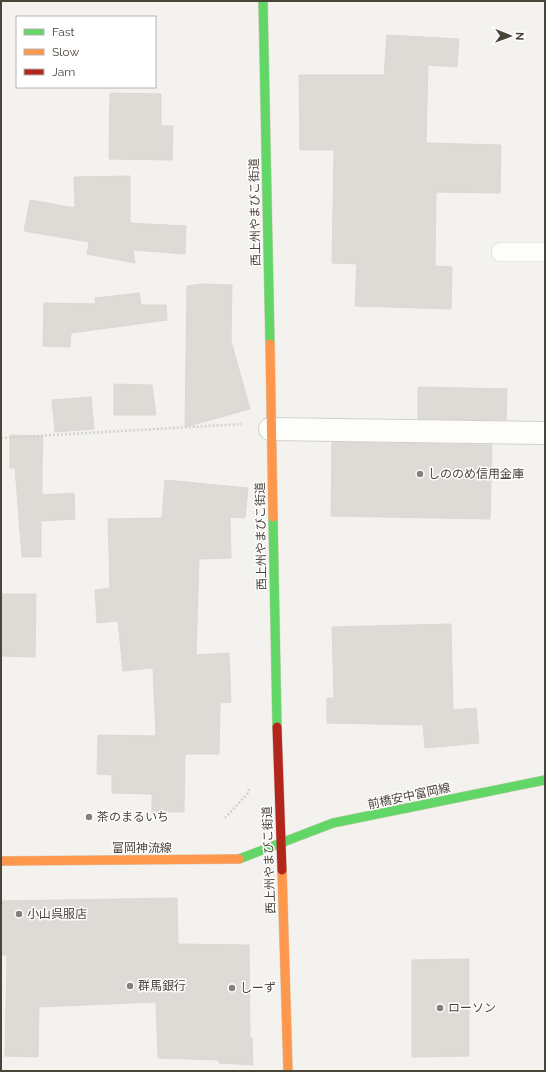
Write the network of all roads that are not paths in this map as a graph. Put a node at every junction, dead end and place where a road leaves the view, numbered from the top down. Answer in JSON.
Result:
{"nodes":[{"id":1,"x":263,"y":1,"type":"edge"},
{"id":2,"x":501,"y":252,"type":"dead end"},
{"id":3,"x":545,"y":252,"type":"edge"},
{"id":4,"x":270,"y":426,"type":"junction"},
{"id":5,"x":545,"y":433,"type":"edge"},
{"id":6,"x":545,"y":780,"type":"edge"},
{"id":7,"x":280,"y":842,"type":"junction"},
{"id":8,"x":1,"y":861,"type":"edge"},
{"id":9,"x":288,"y":1071,"type":"edge"}],
"edges":[{"from":1,"to":4,"type":"main road","name":"西上州やまびこ街道"},
{"from":2,"to":3,"type":"lane"},
{"from":4,"to":5,"type":"street"},
{"from":4,"to":7,"type":"main road","name":"西上州やまびこ街道"},
{"from":6,"to":7,"type":"main road","name":"前橋安中富岡線"},
{"from":7,"to":8,"type":"main road","name":"富岡神流線"},
{"from":7,"to":9,"type":"main road","name":"西上州やまびこ街道"}]}
